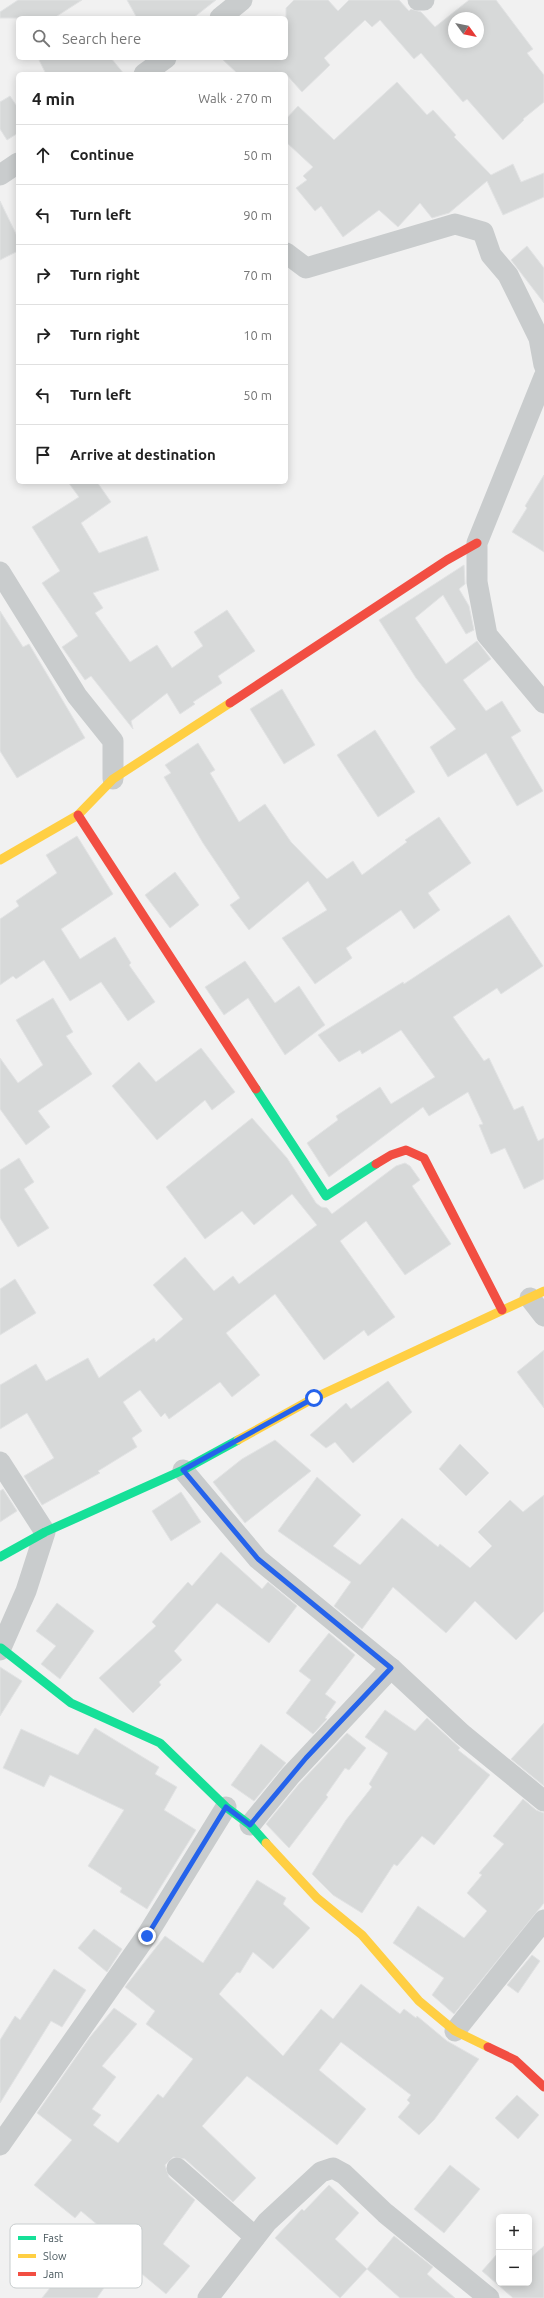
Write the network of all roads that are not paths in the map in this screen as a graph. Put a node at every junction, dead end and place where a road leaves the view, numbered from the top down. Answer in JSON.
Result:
{"nodes":[{"id":1,"x":242,"y":0,"type":"edge"},
{"id":2,"x":418,"y":0,"type":"edge"},
{"id":3,"x":424,"y":0,"type":"edge"},
{"id":4,"x":222,"y":16,"type":"edge"},
{"id":5,"x":163,"y":60,"type":"edge"},
{"id":6,"x":147,"y":72,"type":"edge"},
{"id":7,"x":16,"y":164,"type":"edge"},
{"id":8,"x":0,"y":175,"type":"edge"},
{"id":9,"x":288,"y":254,"type":"edge"},
{"id":10,"x":544,"y":364,"type":"edge"},
{"id":11,"x":544,"y":377,"type":"edge"},
{"id":12,"x":477,"y":543,"type":"junction"},
{"id":13,"x":0,"y":572,"type":"edge"},
{"id":14,"x":544,"y":703,"type":"edge"},
{"id":15,"x":113,"y":779,"type":"junction"},
{"id":16,"x":78,"y":815,"type":"junction"},
{"id":17,"x":0,"y":860,"type":"edge"},
{"id":18,"x":537,"y":1294,"type":"edge"},
{"id":19,"x":502,"y":1310,"type":"junction"},
{"id":20,"x":544,"y":1316,"type":"edge"},
{"id":21,"x":0,"y":1462,"type":"edge"},
{"id":22,"x":183,"y":1470,"type":"junction"},
{"id":23,"x":45,"y":1532,"type":"junction"},
{"id":24,"x":0,"y":1557,"type":"edge"},
{"id":25,"x":0,"y":1649,"type":"edge"},
{"id":26,"x":391,"y":1668,"type":"junction"},
{"id":27,"x":544,"y":1801,"type":"edge"},
{"id":28,"x":226,"y":1807,"type":"junction"},
{"id":29,"x":250,"y":1825,"type":"junction"},
{"id":30,"x":544,"y":1920,"type":"edge"},
{"id":31,"x":455,"y":2031,"type":"junction"},
{"id":32,"x":544,"y":2087,"type":"edge"},
{"id":33,"x":0,"y":2145,"type":"edge"},
{"id":34,"x":177,"y":2168,"type":"dead end"},
{"id":35,"x":255,"y":2238,"type":"junction"},
{"id":36,"x":208,"y":2298,"type":"edge"},
{"id":37,"x":489,"y":2298,"type":"edge"}],
"edges":[{"from":1,"to":4,"type":"street"},
{"from":2,"to":3,"type":"street"},
{"from":5,"to":6,"type":"street"},
{"from":7,"to":8,"type":"street"},
{"from":9,"to":10,"type":"street"},
{"from":11,"to":12,"type":"street"},
{"from":12,"to":14,"type":"street"},
{"from":12,"to":15,"type":"street"},
{"from":13,"to":15,"type":"street"},
{"from":15,"to":16,"type":"street"},
{"from":16,"to":17,"type":"street"},
{"from":16,"to":19,"type":"street"},
{"from":18,"to":19,"type":"street"},
{"from":18,"to":20,"type":"street"},
{"from":19,"to":22,"type":"street"},
{"from":21,"to":23,"type":"street"},
{"from":22,"to":23,"type":"street"},
{"from":22,"to":26,"type":"street"},
{"from":23,"to":24,"type":"street"},
{"from":23,"to":25,"type":"street"},
{"from":25,"to":28,"type":"street"},
{"from":26,"to":27,"type":"street"},
{"from":26,"to":29,"type":"street"},
{"from":28,"to":29,"type":"street"},
{"from":28,"to":33,"type":"street"},
{"from":29,"to":31,"type":"street"},
{"from":30,"to":31,"type":"street"},
{"from":31,"to":32,"type":"street"},
{"from":34,"to":35,"type":"street"},
{"from":35,"to":36,"type":"street"},
{"from":35,"to":37,"type":"street"}]}
